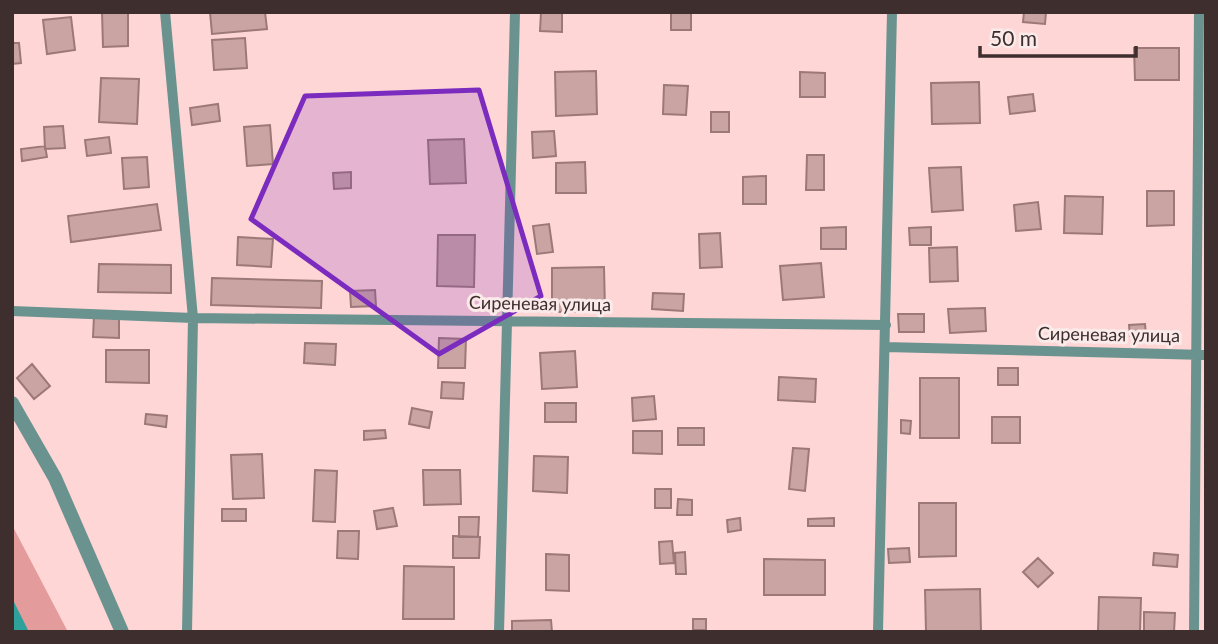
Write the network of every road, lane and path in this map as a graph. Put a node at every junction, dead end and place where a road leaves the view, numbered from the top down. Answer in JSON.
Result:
{"nodes":[{"id":1,"x":165,"y":12,"type":"edge"},
{"id":2,"x":515,"y":12,"type":"edge"},
{"id":3,"x":892,"y":12,"type":"edge"},
{"id":4,"x":1199,"y":12,"type":"edge"},
{"id":5,"x":12,"y":311,"type":"edge"},
{"id":6,"x":193,"y":318,"type":"junction"},
{"id":7,"x":507,"y":321,"type":"junction"},
{"id":8,"x":886,"y":325,"type":"junction"},
{"id":9,"x":885,"y":347,"type":"junction"},
{"id":10,"x":1201,"y":355,"type":"edge"},
{"id":11,"x":12,"y":403,"type":"edge"},
{"id":12,"x":122,"y":632,"type":"edge"},
{"id":13,"x":187,"y":632,"type":"edge"},
{"id":14,"x":499,"y":632,"type":"edge"},
{"id":15,"x":878,"y":632,"type":"edge"},
{"id":16,"x":1194,"y":632,"type":"edge"}],
"edges":[{"from":1,"to":6,"type":"lane"},
{"from":2,"to":7,"type":"lane"},
{"from":3,"to":8,"type":"lane"},
{"from":4,"to":10,"type":"lane"},
{"from":5,"to":6,"type":"lane","name":"Сиреневая улица"},
{"from":6,"to":7,"type":"lane","name":"Сиреневая улица"},
{"from":6,"to":13,"type":"lane"},
{"from":7,"to":8,"type":"lane","name":"Сиреневая улица"},
{"from":7,"to":14,"type":"lane"},
{"from":8,"to":9,"type":"lane"},
{"from":9,"to":10,"type":"lane","name":"Сиреневая улица"},
{"from":9,"to":15,"type":"lane"},
{"from":10,"to":16,"type":"lane"},
{"from":11,"to":12,"type":"street"}]}
